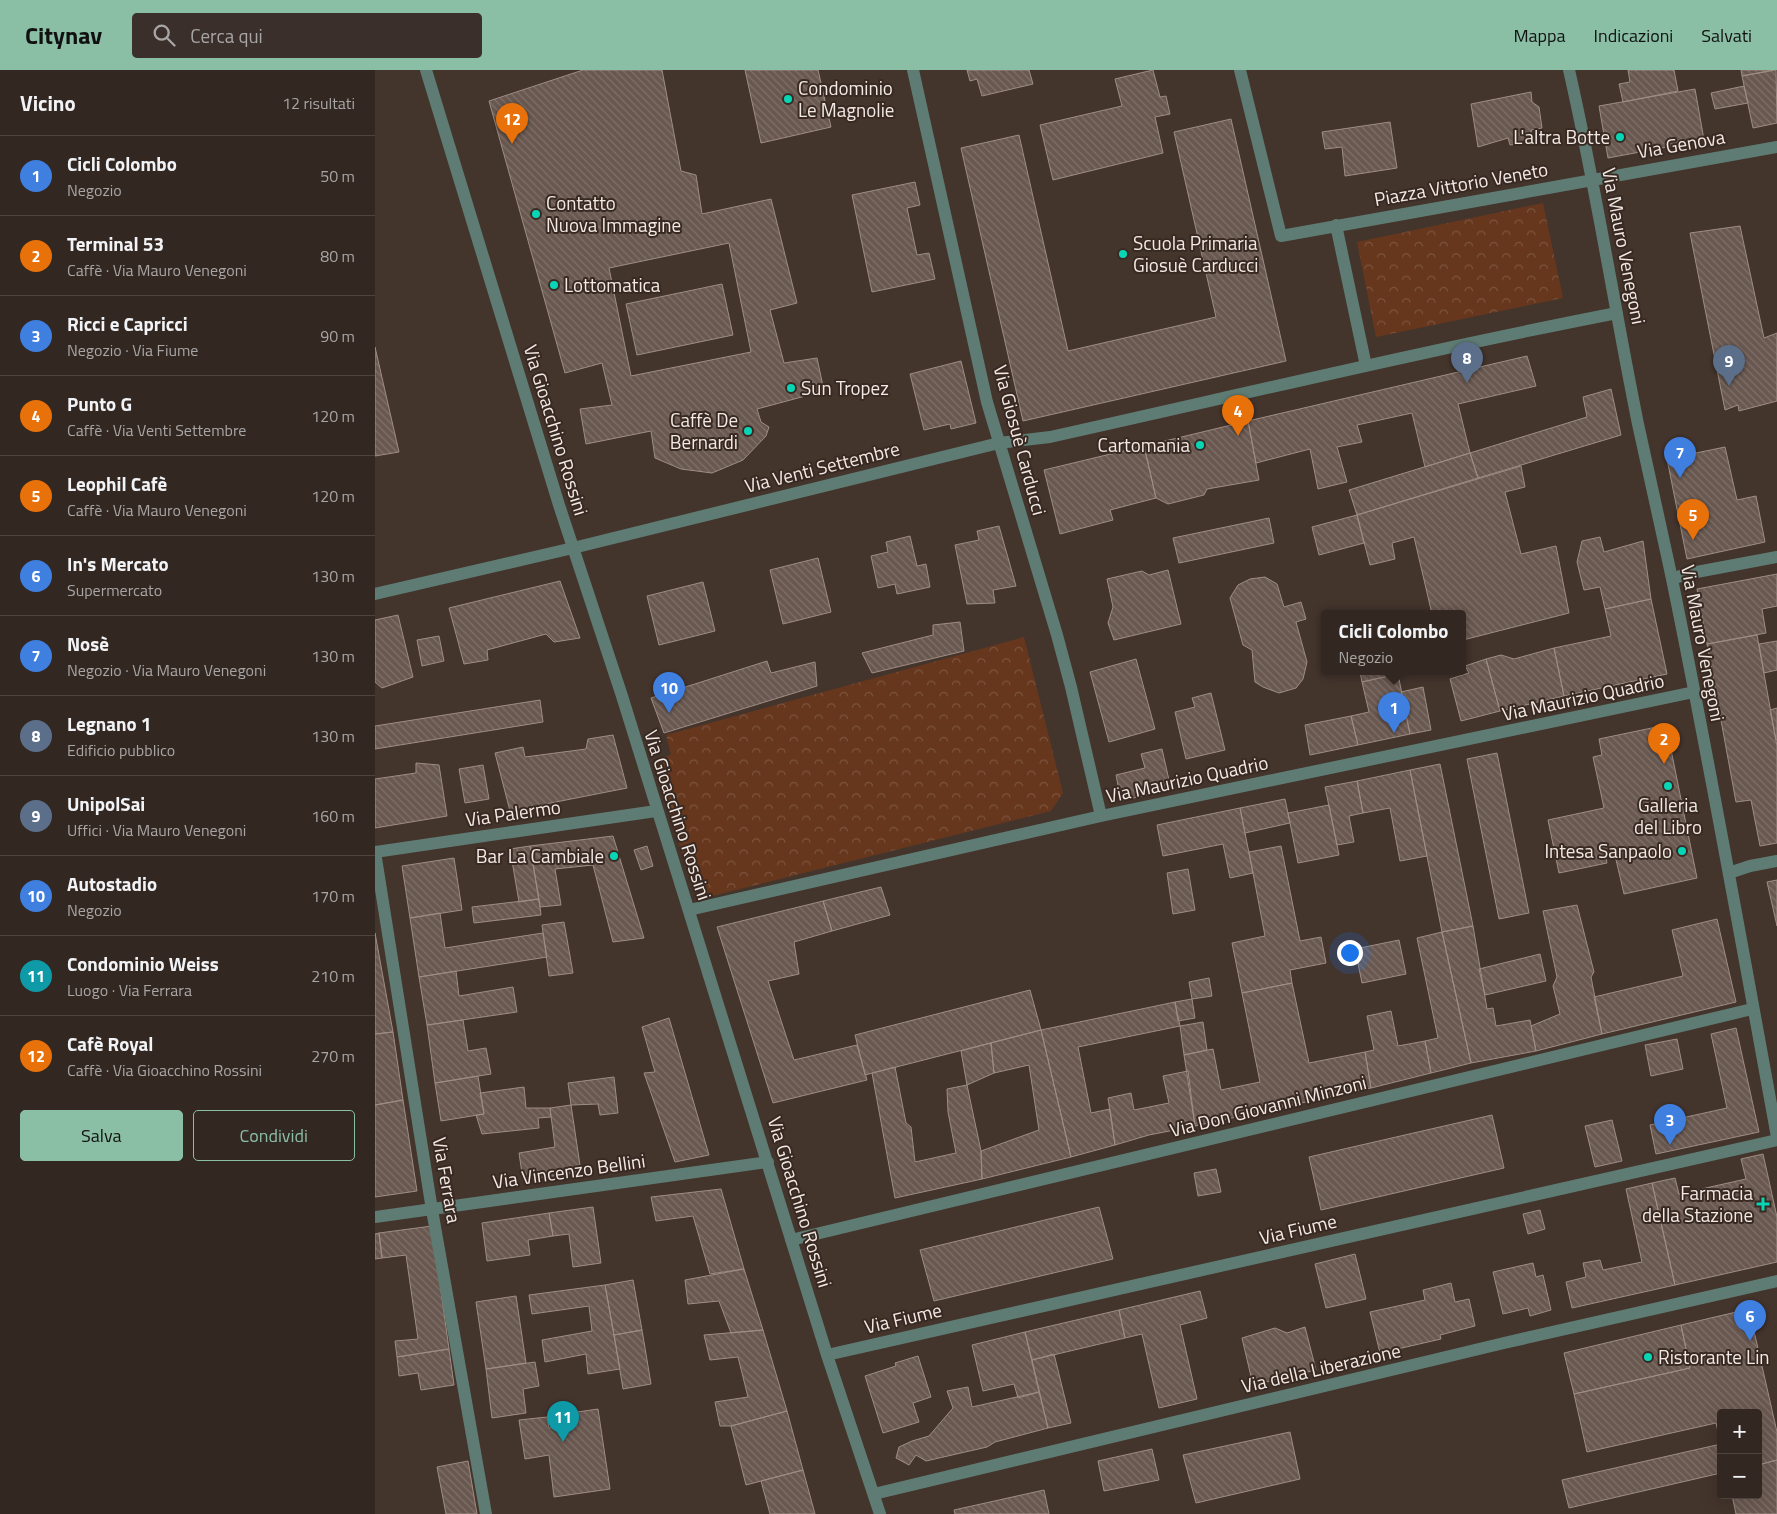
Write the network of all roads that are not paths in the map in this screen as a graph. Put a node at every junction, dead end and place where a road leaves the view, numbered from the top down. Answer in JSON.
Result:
{"nodes":[{"id":1,"x":426,"y":70,"type":"edge"},
{"id":2,"x":913,"y":70,"type":"edge"},
{"id":3,"x":1239,"y":70,"type":"edge"},
{"id":4,"x":1569,"y":70,"type":"edge"},
{"id":5,"x":1777,"y":147,"type":"edge"},
{"id":6,"x":1592,"y":179,"type":"junction"},
{"id":7,"x":1336,"y":226,"type":"junction"},
{"id":8,"x":1617,"y":313,"type":"junction"},
{"id":9,"x":1365,"y":366,"type":"junction"},
{"id":10,"x":999,"y":443,"type":"junction"},
{"id":11,"x":573,"y":548,"type":"junction"},
{"id":12,"x":1777,"y":558,"type":"edge"},
{"id":13,"x":1672,"y":579,"type":"junction"},
{"id":14,"x":375,"y":594,"type":"edge"},
{"id":15,"x":1694,"y":692,"type":"junction"},
{"id":16,"x":656,"y":811,"type":"junction"},
{"id":17,"x":1101,"y":816,"type":"junction"},
{"id":18,"x":375,"y":852,"type":"edge"},
{"id":19,"x":1777,"y":861,"type":"edge"},
{"id":20,"x":1729,"y":873,"type":"junction"},
{"id":21,"x":689,"y":910,"type":"junction"},
{"id":22,"x":1753,"y":1009,"type":"junction"},
{"id":23,"x":1772,"y":1079,"type":"edge"},
{"id":24,"x":1777,"y":1138,"type":"edge"},
{"id":25,"x":768,"y":1162,"type":"junction"},
{"id":26,"x":432,"y":1210,"type":"junction"},
{"id":27,"x":375,"y":1217,"type":"edge"},
{"id":28,"x":791,"y":1240,"type":"junction"},
{"id":29,"x":1777,"y":1281,"type":"edge"},
{"id":30,"x":827,"y":1356,"type":"junction"},
{"id":31,"x":874,"y":1494,"type":"junction"},
{"id":32,"x":486,"y":1514,"type":"edge"},
{"id":33,"x":880,"y":1514,"type":"edge"}],
"edges":[{"from":1,"to":11,"type":"street","name":"Via Gioacchino Rossini"},
{"from":2,"to":10,"type":"street","name":"Via Giosuè Carducci"},
{"from":3,"to":7,"type":"street","name":"Piazza Vittorio Veneto"},
{"from":4,"to":6,"type":"street","name":"Via Mauro Venegoni"},
{"from":5,"to":6,"type":"street","name":"Via Genova"},
{"from":6,"to":7,"type":"street","name":"Piazza Vittorio Veneto"},
{"from":6,"to":8,"type":"street","name":"Via Mauro Venegoni"},
{"from":7,"to":9,"type":"street"},
{"from":8,"to":9,"type":"street"},
{"from":8,"to":13,"type":"street","name":"Via Mauro Venegoni"},
{"from":9,"to":10,"type":"street","name":"Via Venti Settembre"},
{"from":10,"to":11,"type":"street","name":"Via Venti Settembre"},
{"from":10,"to":17,"type":"street","name":"Via Giosuè Carducci"},
{"from":11,"to":14,"type":"street","name":"Via Venti Settembre"},
{"from":11,"to":16,"type":"street","name":"Via Gioacchino Rossini"},
{"from":12,"to":13,"type":"street"},
{"from":13,"to":15,"type":"street","name":"Via Mauro Venegoni"},
{"from":15,"to":17,"type":"street","name":"Via Maurizio Quadrio"},
{"from":15,"to":20,"type":"street","name":"Via Mauro Venegoni"},
{"from":16,"to":18,"type":"street","name":"Via Palermo"},
{"from":16,"to":21,"type":"street","name":"Via Gioacchino Rossini"},
{"from":17,"to":21,"type":"street","name":"Via Maurizio Quadrio"},
{"from":18,"to":26,"type":"street","name":"Via Ferrara"},
{"from":19,"to":20,"type":"street"},
{"from":20,"to":22,"type":"street","name":"Via Mauro Venegoni"},
{"from":21,"to":25,"type":"street","name":"Via Gioacchino Rossini"},
{"from":22,"to":23,"type":"street","name":"Via Mauro Venegoni"},
{"from":22,"to":28,"type":"street","name":"Via Don Giovanni Minzoni"},
{"from":23,"to":24,"type":"street","name":"Via Mauro Venegoni"},
{"from":24,"to":30,"type":"street","name":"Via Fiume"},
{"from":25,"to":26,"type":"street","name":"Via Vincenzo Bellini"},
{"from":25,"to":28,"type":"street","name":"Via Gioacchino Rossini"},
{"from":26,"to":27,"type":"street","name":"Via Vincenzo Bellini"},
{"from":26,"to":32,"type":"street","name":"Via Ferrara"},
{"from":28,"to":30,"type":"street","name":"Via Gioacchino Rossini"},
{"from":29,"to":31,"type":"street","name":"Via della Liberazione"},
{"from":30,"to":31,"type":"street","name":"Via Gioacchino Rossini"},
{"from":31,"to":33,"type":"street","name":"Via Gioacchino Rossini"}]}
